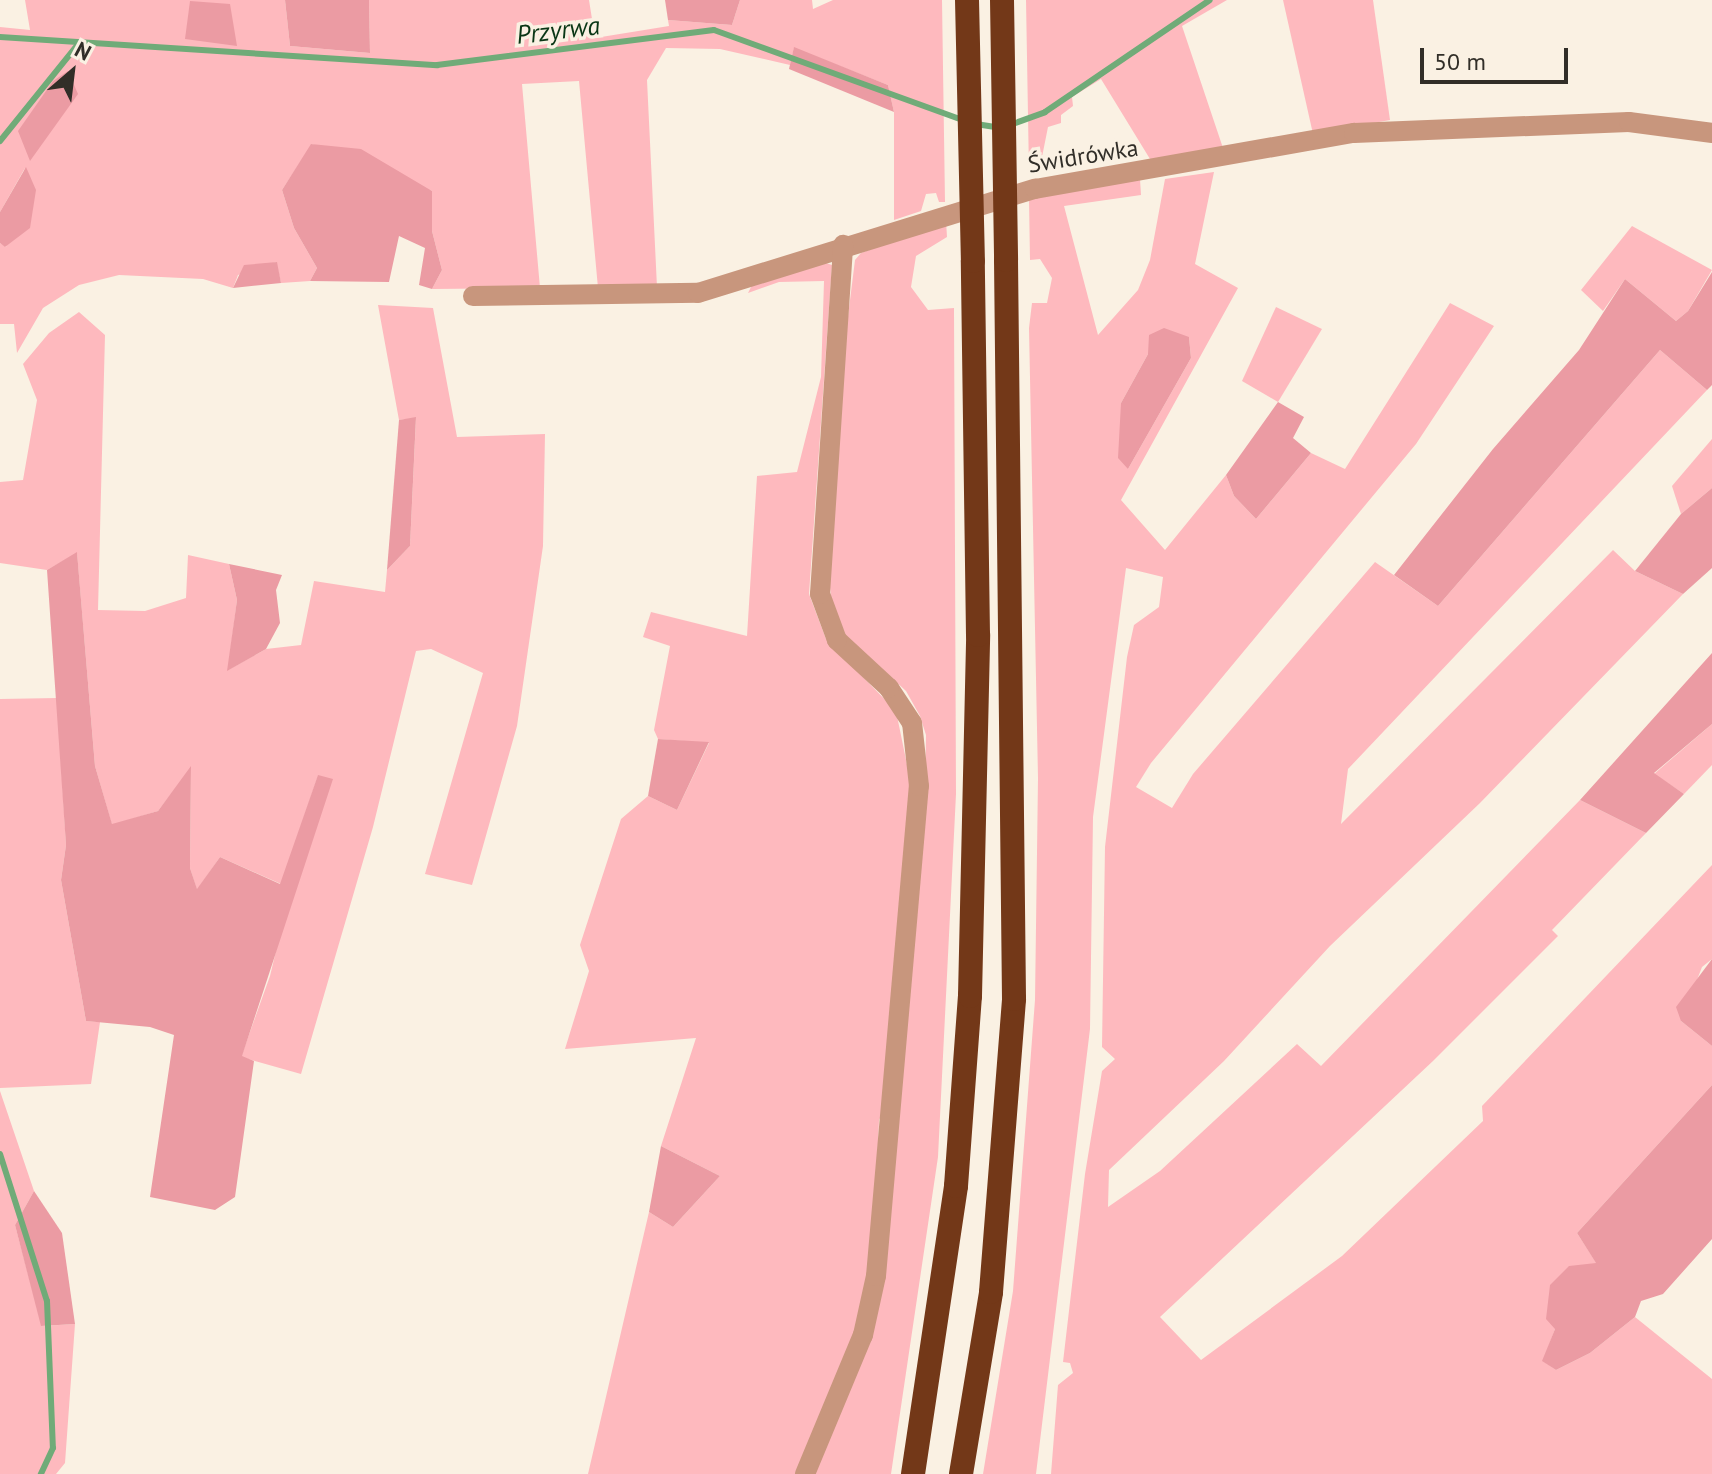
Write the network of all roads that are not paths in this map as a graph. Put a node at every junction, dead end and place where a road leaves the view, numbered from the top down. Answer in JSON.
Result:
{"nodes":[{"id":1,"x":967,"y":0,"type":"edge"},
{"id":2,"x":1002,"y":0,"type":"edge"},
{"id":3,"x":1712,"y":133,"type":"edge"},
{"id":4,"x":843,"y":245,"type":"junction"},
{"id":5,"x":473,"y":296,"type":"dead end"},
{"id":6,"x":805,"y":1474,"type":"edge"},
{"id":7,"x":913,"y":1474,"type":"edge"},
{"id":8,"x":961,"y":1474,"type":"edge"}],
"edges":[{"from":1,"to":7,"type":"highway","bridge":true},
{"from":2,"to":8,"type":"highway","bridge":true},
{"from":3,"to":4,"type":"street","name":"Świdrówka"},
{"from":4,"to":5,"type":"street","name":"Świdrówka"},
{"from":4,"to":6,"type":"street"}]}
